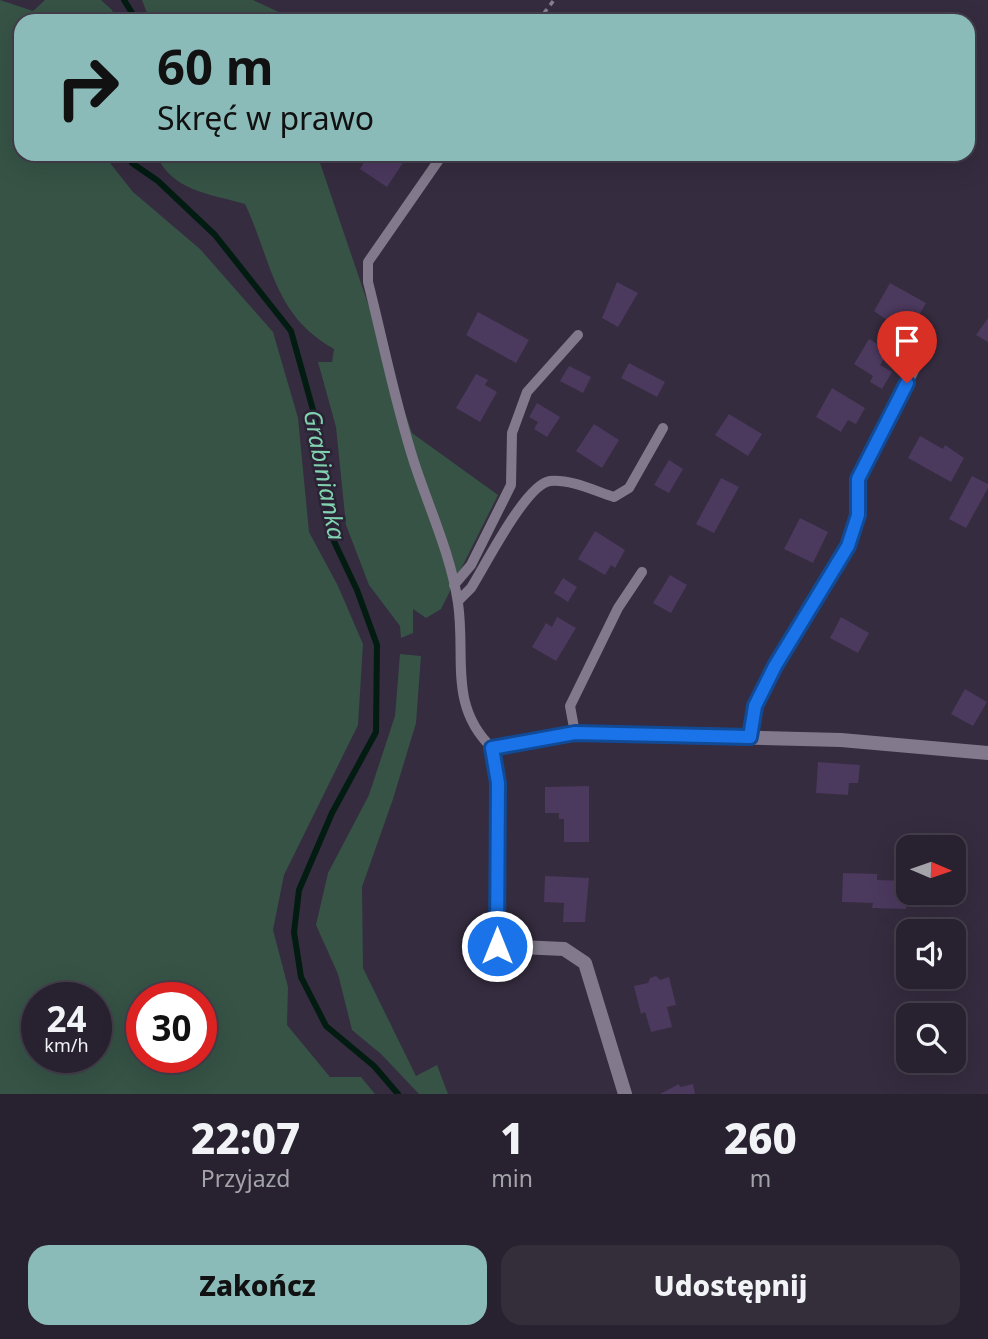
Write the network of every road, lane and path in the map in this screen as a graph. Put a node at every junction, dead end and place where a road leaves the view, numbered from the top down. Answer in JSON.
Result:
{"nodes":[{"id":1,"x":554,"y":0,"type":"edge"},
{"id":2,"x":543,"y":14,"type":"edge"},
{"id":3,"x":438,"y":161,"type":"edge"},
{"id":4,"x":578,"y":335,"type":"dead end"},
{"id":5,"x":920,"y":359,"type":"dead end"},
{"id":6,"x":663,"y":428,"type":"dead end"},
{"id":7,"x":642,"y":572,"type":"dead end"},
{"id":8,"x":454,"y":585,"type":"junction"},
{"id":9,"x":458,"y":601,"type":"junction"},
{"id":10,"x":575,"y":733,"type":"junction"},
{"id":11,"x":750,"y":737,"type":"junction"},
{"id":12,"x":492,"y":748,"type":"junction"},
{"id":13,"x":988,"y":753,"type":"edge"},
{"id":14,"x":625,"y":1094,"type":"edge"}],
"edges":[{"from":1,"to":2,"type":"path"},
{"from":3,"to":8,"type":"lane"},
{"from":4,"to":8,"type":"lane"},
{"from":5,"to":11,"type":"lane"},
{"from":6,"to":9,"type":"lane"},
{"from":7,"to":10,"type":"lane"},
{"from":8,"to":9,"type":"lane"},
{"from":9,"to":12,"type":"lane"},
{"from":10,"to":11,"type":"street"},
{"from":10,"to":12,"type":"street"},
{"from":11,"to":13,"type":"street"},
{"from":12,"to":14,"type":"street"}]}
